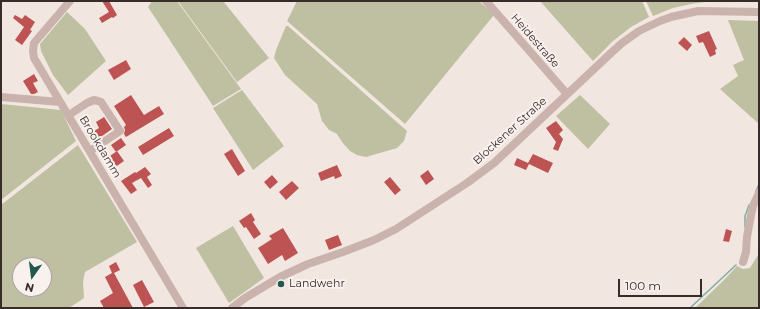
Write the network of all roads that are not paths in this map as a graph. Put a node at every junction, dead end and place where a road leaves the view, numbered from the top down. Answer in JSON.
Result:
{"nodes":[{"id":1,"x":70,"y":1,"type":"edge"},
{"id":2,"x":486,"y":1,"type":"edge"},
{"id":3,"x":759,"y":12,"type":"edge"},
{"id":4,"x":567,"y":94,"type":"junction"},
{"id":5,"x":1,"y":98,"type":"edge"},
{"id":6,"x":60,"y":102,"type":"junction"},
{"id":7,"x":69,"y":115,"type":"junction"},
{"id":8,"x":90,"y":151,"type":"junction"},
{"id":9,"x":759,"y":193,"type":"edge"},
{"id":10,"x":742,"y":262,"type":"dead end"},
{"id":11,"x":183,"y":308,"type":"edge"},
{"id":12,"x":232,"y":308,"type":"edge"}],
"edges":[{"from":1,"to":6,"type":"street","name":"Brookdamm"},
{"from":2,"to":4,"type":"street","name":"Heidestraße"},
{"from":3,"to":4,"type":"street","name":"Blockener Straße"},
{"from":4,"to":12,"type":"street","name":"Blockener Straße"},
{"from":5,"to":6,"type":"street"},
{"from":6,"to":7,"type":"street","name":"Brookdamm"},
{"from":7,"to":8,"type":"street","name":"Brookdamm"},
{"from":7,"to":8,"type":"street"},
{"from":8,"to":11,"type":"street","name":"Brookdamm"},
{"from":9,"to":10,"type":"street"}]}
